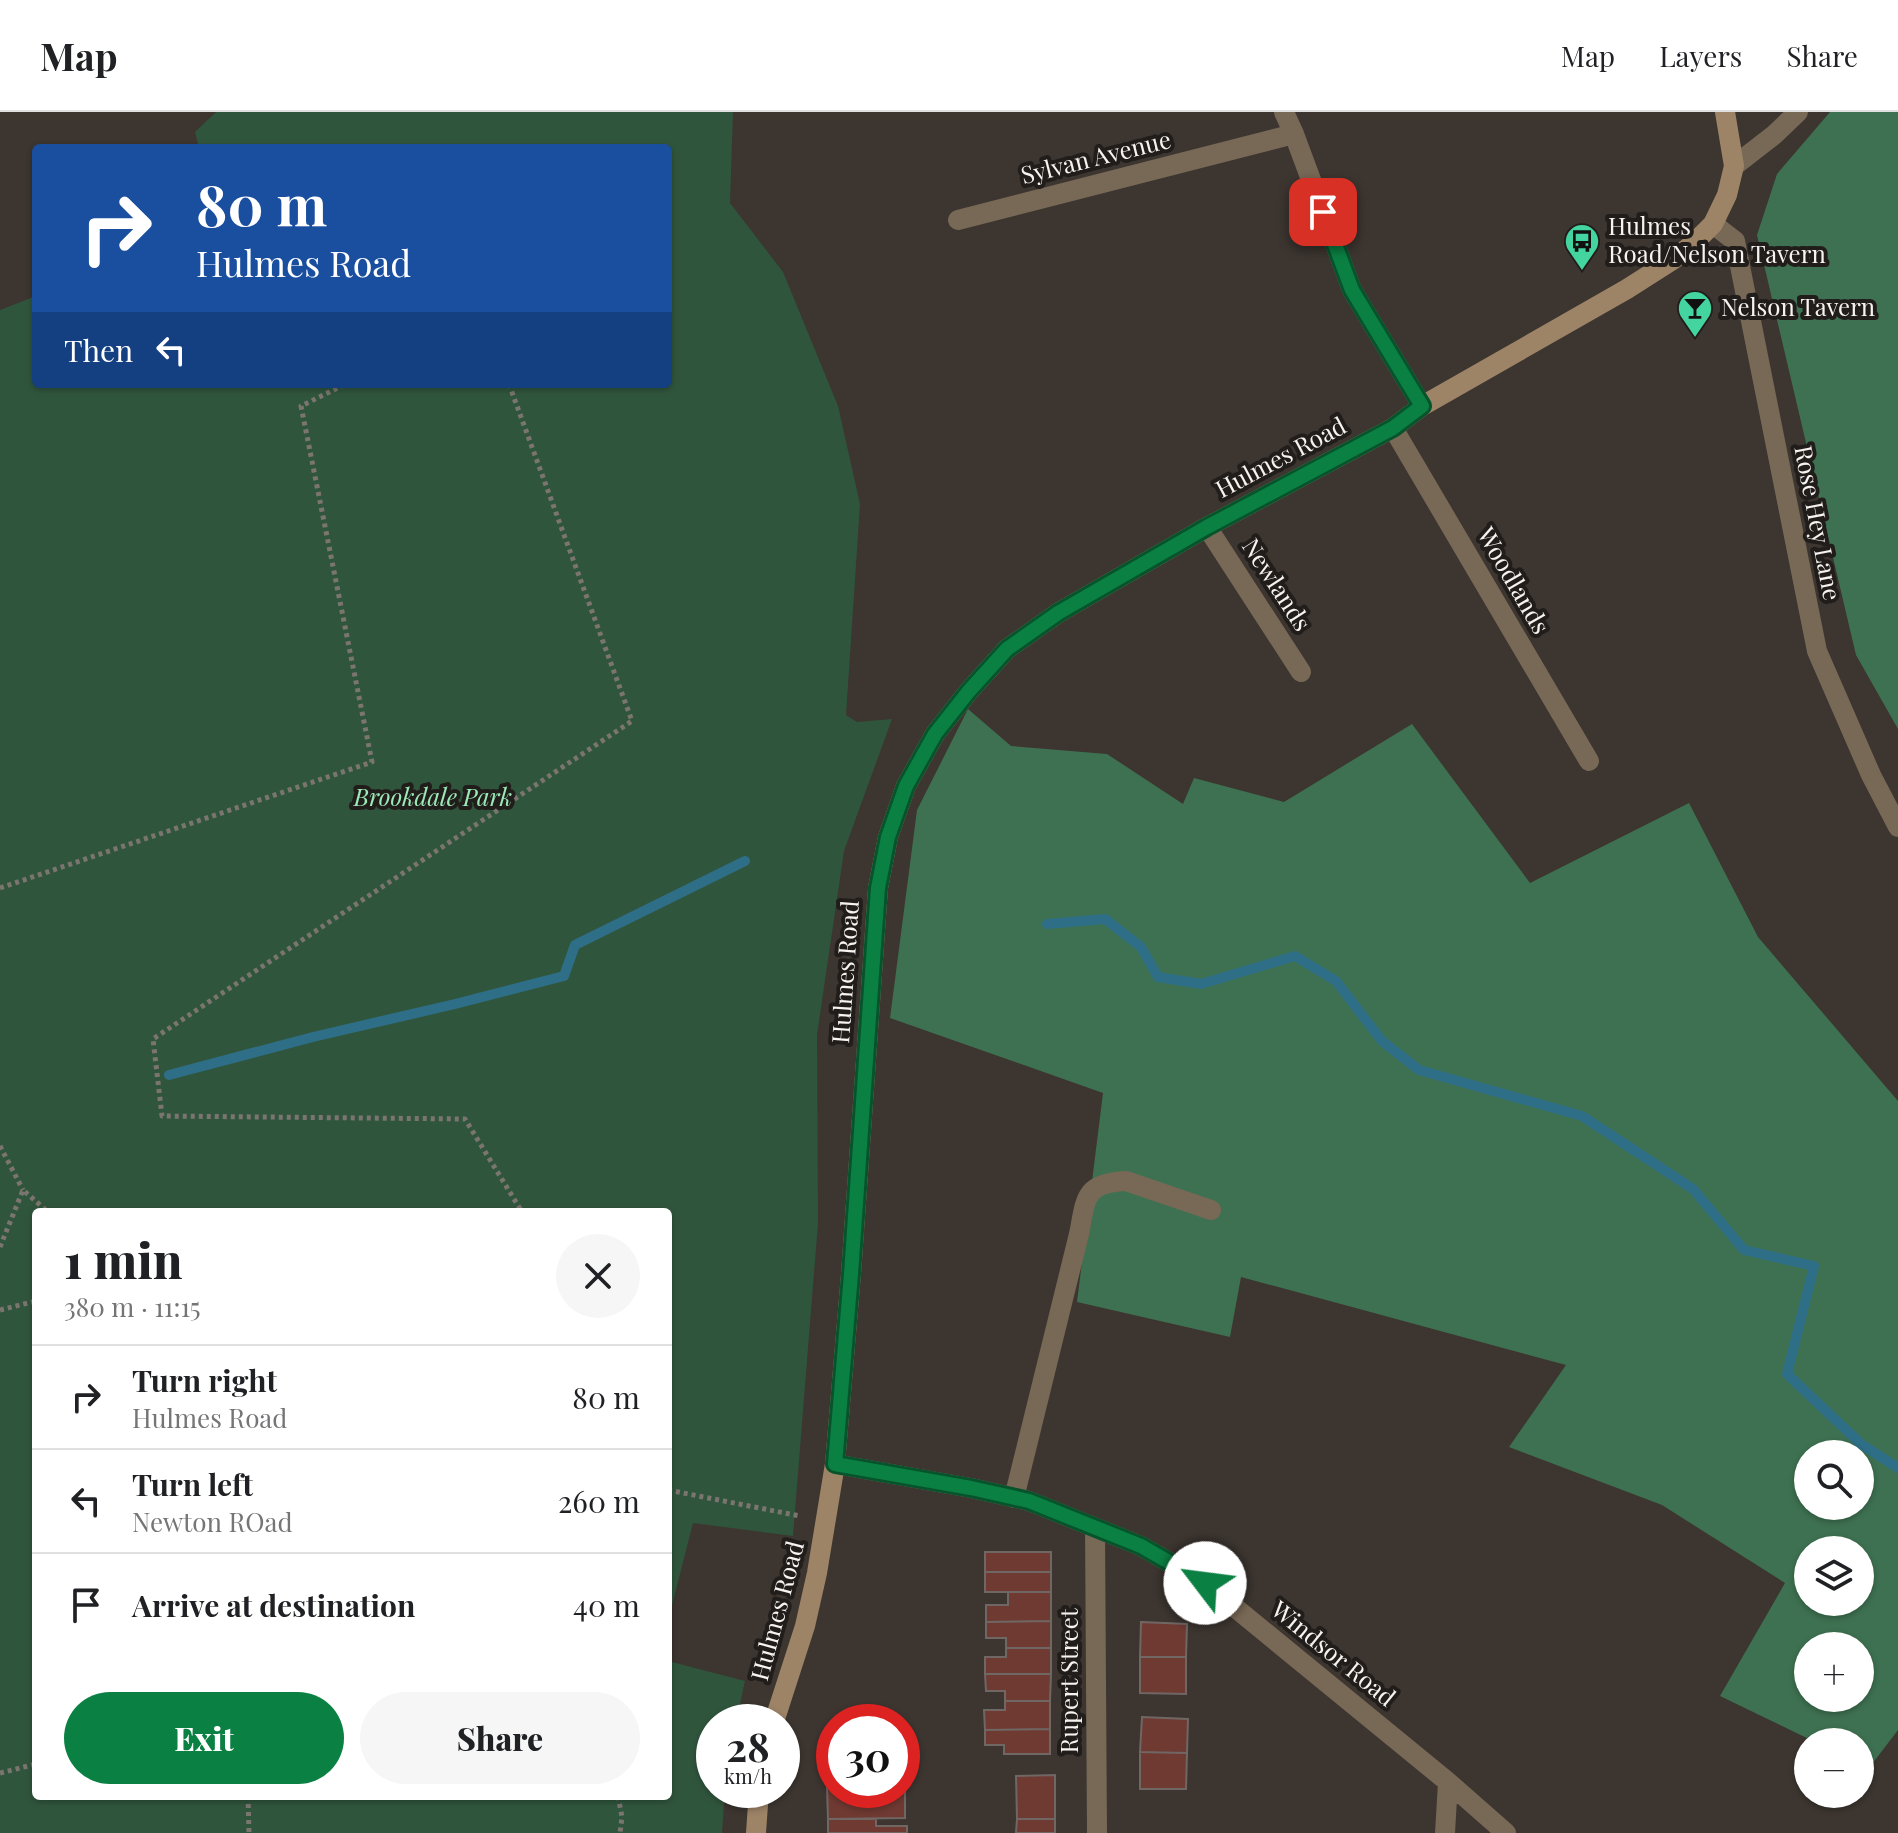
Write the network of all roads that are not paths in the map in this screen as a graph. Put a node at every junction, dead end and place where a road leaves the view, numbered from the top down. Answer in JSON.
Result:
{"nodes":[{"id":1,"x":1284,"y":112,"type":"edge"},
{"id":2,"x":1725,"y":112,"type":"edge"},
{"id":3,"x":1798,"y":112,"type":"edge"},
{"id":4,"x":1294,"y":134,"type":"junction"},
{"id":5,"x":1734,"y":166,"type":"junction"},
{"id":6,"x":958,"y":220,"type":"dead end"},
{"id":7,"x":1713,"y":224,"type":"junction"},
{"id":8,"x":1422,"y":406,"type":"junction"},
{"id":9,"x":1393,"y":428,"type":"junction"},
{"id":10,"x":1207,"y":527,"type":"junction"},
{"id":11,"x":1301,"y":672,"type":"dead end"},
{"id":12,"x":1589,"y":761,"type":"dead end"},
{"id":13,"x":1898,"y":827,"type":"edge"},
{"id":14,"x":1211,"y":1210,"type":"dead end"},
{"id":15,"x":835,"y":1464,"type":"junction"},
{"id":16,"x":1014,"y":1498,"type":"junction"},
{"id":17,"x":1095,"y":1528,"type":"junction"},
{"id":18,"x":780,"y":1704,"type":"edge"},
{"id":19,"x":1448,"y":1782,"type":"junction"},
{"id":20,"x":758,"y":1808,"type":"edge"},
{"id":21,"x":756,"y":1833,"type":"edge"},
{"id":22,"x":1097,"y":1833,"type":"edge"},
{"id":23,"x":1445,"y":1833,"type":"edge"},
{"id":24,"x":1506,"y":1833,"type":"edge"}],
"edges":[{"from":1,"to":4,"type":"street"},
{"from":2,"to":5,"type":"street"},
{"from":3,"to":5,"type":"street"},
{"from":4,"to":6,"type":"street","name":"Sylvan Avenue"},
{"from":4,"to":8,"type":"street"},
{"from":5,"to":7,"type":"street"},
{"from":7,"to":8,"type":"street","name":"Hulmes Road"},
{"from":7,"to":13,"type":"street","name":"Rose Hey Lane"},
{"from":8,"to":9,"type":"street","name":"Hulmes Road"},
{"from":9,"to":10,"type":"street","name":"Hulmes Road"},
{"from":9,"to":12,"type":"street","name":"Woodlands"},
{"from":10,"to":11,"type":"street","name":"Newlands"},
{"from":10,"to":15,"type":"street","name":"Hulmes Road"},
{"from":14,"to":16,"type":"street"},
{"from":15,"to":16,"type":"street","name":"Windsor Road"},
{"from":15,"to":18,"type":"street","name":"Hulmes Road"},
{"from":16,"to":17,"type":"street","name":"Windsor Road"},
{"from":17,"to":19,"type":"street","name":"Windsor Road"},
{"from":17,"to":22,"type":"street","name":"Rupert Street"},
{"from":19,"to":23,"type":"street"},
{"from":19,"to":24,"type":"street","name":"Windsor Road"},
{"from":20,"to":21,"type":"street"}]}
